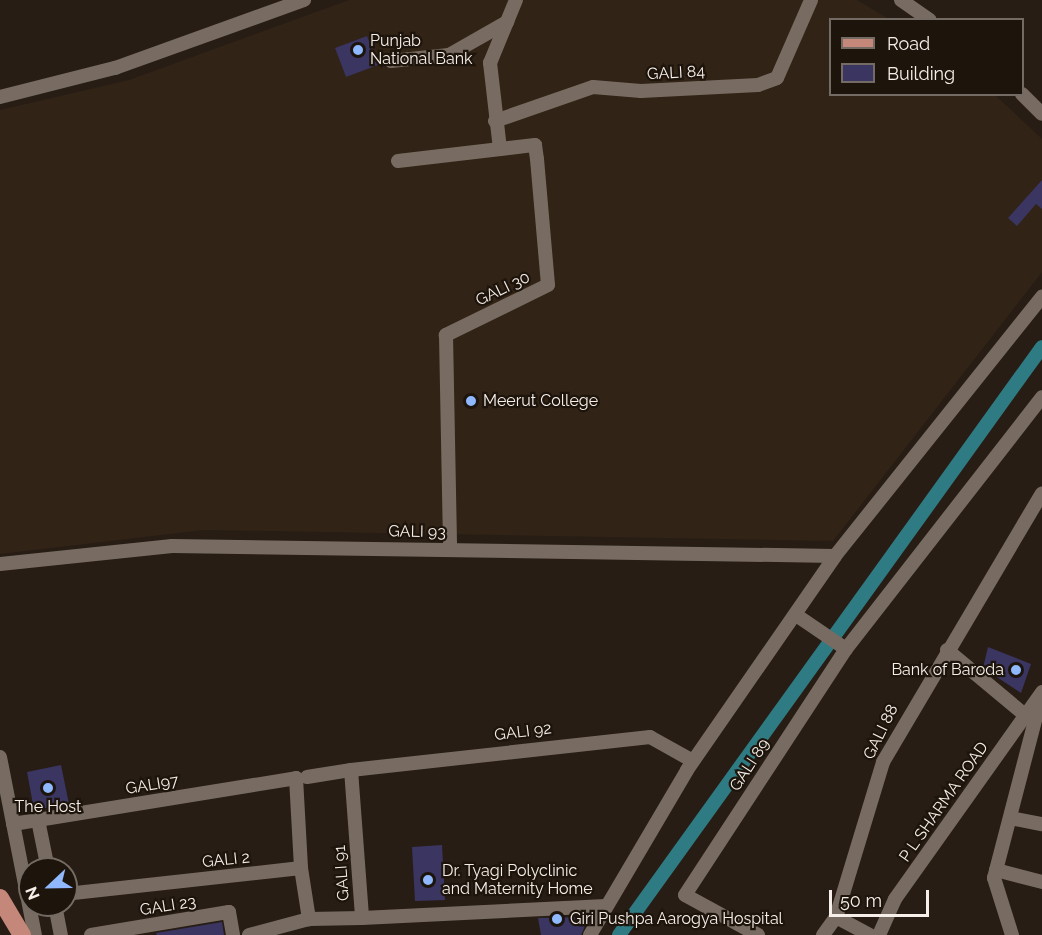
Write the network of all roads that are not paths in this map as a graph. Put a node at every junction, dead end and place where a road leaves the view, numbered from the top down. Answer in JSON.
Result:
{"nodes":[{"id":1,"x":304,"y":0,"type":"edge"},
{"id":2,"x":516,"y":0,"type":"edge"},
{"id":3,"x":811,"y":0,"type":"edge"},
{"id":4,"x":901,"y":0,"type":"edge"},
{"id":5,"x":927,"y":18,"type":"edge"},
{"id":6,"x":507,"y":22,"type":"junction"},
{"id":7,"x":391,"y":61,"type":"dead end"},
{"id":8,"x":1024,"y":96,"type":"edge"},
{"id":9,"x":0,"y":97,"type":"edge"},
{"id":10,"x":1042,"y":114,"type":"edge"},
{"id":11,"x":495,"y":121,"type":"junction"},
{"id":12,"x":500,"y":149,"type":"junction"},
{"id":13,"x":398,"y":161,"type":"dead end"},
{"id":14,"x":1042,"y":297,"type":"edge"},
{"id":15,"x":1042,"y":397,"type":"edge"},
{"id":16,"x":1042,"y":493,"type":"edge"},
{"id":17,"x":450,"y":549,"type":"junction"},
{"id":18,"x":835,"y":556,"type":"junction"},
{"id":19,"x":0,"y":564,"type":"edge"},
{"id":20,"x":796,"y":615,"type":"junction"},
{"id":21,"x":846,"y":649,"type":"junction"},
{"id":22,"x":947,"y":650,"type":"junction"},
{"id":23,"x":1042,"y":694,"type":"edge"},
{"id":24,"x":1035,"y":714,"type":"edge"},
{"id":25,"x":0,"y":758,"type":"edge"},
{"id":26,"x":693,"y":761,"type":"junction"},
{"id":27,"x":351,"y":770,"type":"junction"},
{"id":28,"x":301,"y":778,"type":"junction"},
{"id":29,"x":1010,"y":818,"type":"junction"},
{"id":30,"x":38,"y":820,"type":"junction"},
{"id":31,"x":13,"y":824,"type":"junction"},
{"id":32,"x":1042,"y":824,"type":"edge"},
{"id":33,"x":46,"y":857,"type":"edge"},
{"id":34,"x":301,"y":868,"type":"junction"},
{"id":35,"x":996,"y":870,"type":"junction"},
{"id":36,"x":1042,"y":882,"type":"edge"},
{"id":37,"x":78,"y":893,"type":"edge"},
{"id":38,"x":0,"y":898,"type":"edge"},
{"id":39,"x":606,"y":906,"type":"junction"},
{"id":40,"x":57,"y":917,"type":"edge"},
{"id":41,"x":836,"y":917,"type":"junction"},
{"id":42,"x":362,"y":918,"type":"junction"},
{"id":43,"x":315,"y":921,"type":"junction"},
{"id":44,"x":741,"y":931,"type":"edge"},
{"id":45,"x":595,"y":933,"type":"edge"},
{"id":46,"x":22,"y":935,"type":"edge"},
{"id":47,"x":35,"y":935,"type":"edge"},
{"id":48,"x":61,"y":935,"type":"edge"},
{"id":49,"x":91,"y":935,"type":"edge"},
{"id":50,"x":233,"y":935,"type":"edge"},
{"id":51,"x":249,"y":935,"type":"edge"},
{"id":52,"x":758,"y":935,"type":"edge"},
{"id":53,"x":823,"y":935,"type":"edge"},
{"id":54,"x":870,"y":935,"type":"edge"},
{"id":55,"x":879,"y":935,"type":"edge"},
{"id":56,"x":1012,"y":935,"type":"edge"}],
"edges":[{"from":1,"to":9,"type":"street"},
{"from":2,"to":6,"type":"street"},
{"from":3,"to":11,"type":"street","name":"GALI 84"},
{"from":4,"to":5,"type":"street"},
{"from":6,"to":7,"type":"street"},
{"from":6,"to":11,"type":"street"},
{"from":8,"to":10,"type":"street"},
{"from":11,"to":12,"type":"street"},
{"from":12,"to":13,"type":"street","name":"GALI 30"},
{"from":12,"to":17,"type":"street","name":"GALI 30"},
{"from":14,"to":18,"type":"street"},
{"from":15,"to":21,"type":"street"},
{"from":16,"to":22,"type":"street","name":"GALI 88"},
{"from":17,"to":18,"type":"street","name":"GALI 93"},
{"from":17,"to":19,"type":"street","name":"GALI 93"},
{"from":18,"to":20,"type":"street"},
{"from":20,"to":21,"type":"street"},
{"from":20,"to":26,"type":"street"},
{"from":21,"to":44,"type":"street","name":"GALI 89"},
{"from":22,"to":24,"type":"street"},
{"from":22,"to":41,"type":"street","name":"GALI 88"},
{"from":23,"to":24,"type":"street"},
{"from":24,"to":29,"type":"street"},
{"from":24,"to":55,"type":"street","name":"P L SHARMA ROAD"},
{"from":25,"to":31,"type":"street"},
{"from":26,"to":27,"type":"street","name":"GALI 92"},
{"from":26,"to":39,"type":"street"},
{"from":27,"to":28,"type":"street"},
{"from":27,"to":42,"type":"street","name":"GALI 91"},
{"from":28,"to":30,"type":"street","name":"GALI97"},
{"from":28,"to":34,"type":"street"},
{"from":29,"to":32,"type":"street"},
{"from":29,"to":35,"type":"street"},
{"from":30,"to":31,"type":"street","name":"GALI97"},
{"from":30,"to":33,"type":"street"},
{"from":31,"to":47,"type":"street"},
{"from":34,"to":37,"type":"street","name":"GALI 2"},
{"from":34,"to":43,"type":"street"},
{"from":35,"to":36,"type":"street"},
{"from":35,"to":56,"type":"street"},
{"from":38,"to":46,"type":"main road"},
{"from":39,"to":42,"type":"street","name":"GALI 91"},
{"from":39,"to":45,"type":"street"},
{"from":40,"to":48,"type":"street"},
{"from":41,"to":53,"type":"street","name":"GALI 88"},
{"from":41,"to":54,"type":"street"},
{"from":42,"to":43,"type":"street"},
{"from":43,"to":51,"type":"street"},
{"from":44,"to":52,"type":"street"},
{"from":49,"to":50,"type":"street","name":"GALI 23"}]}
